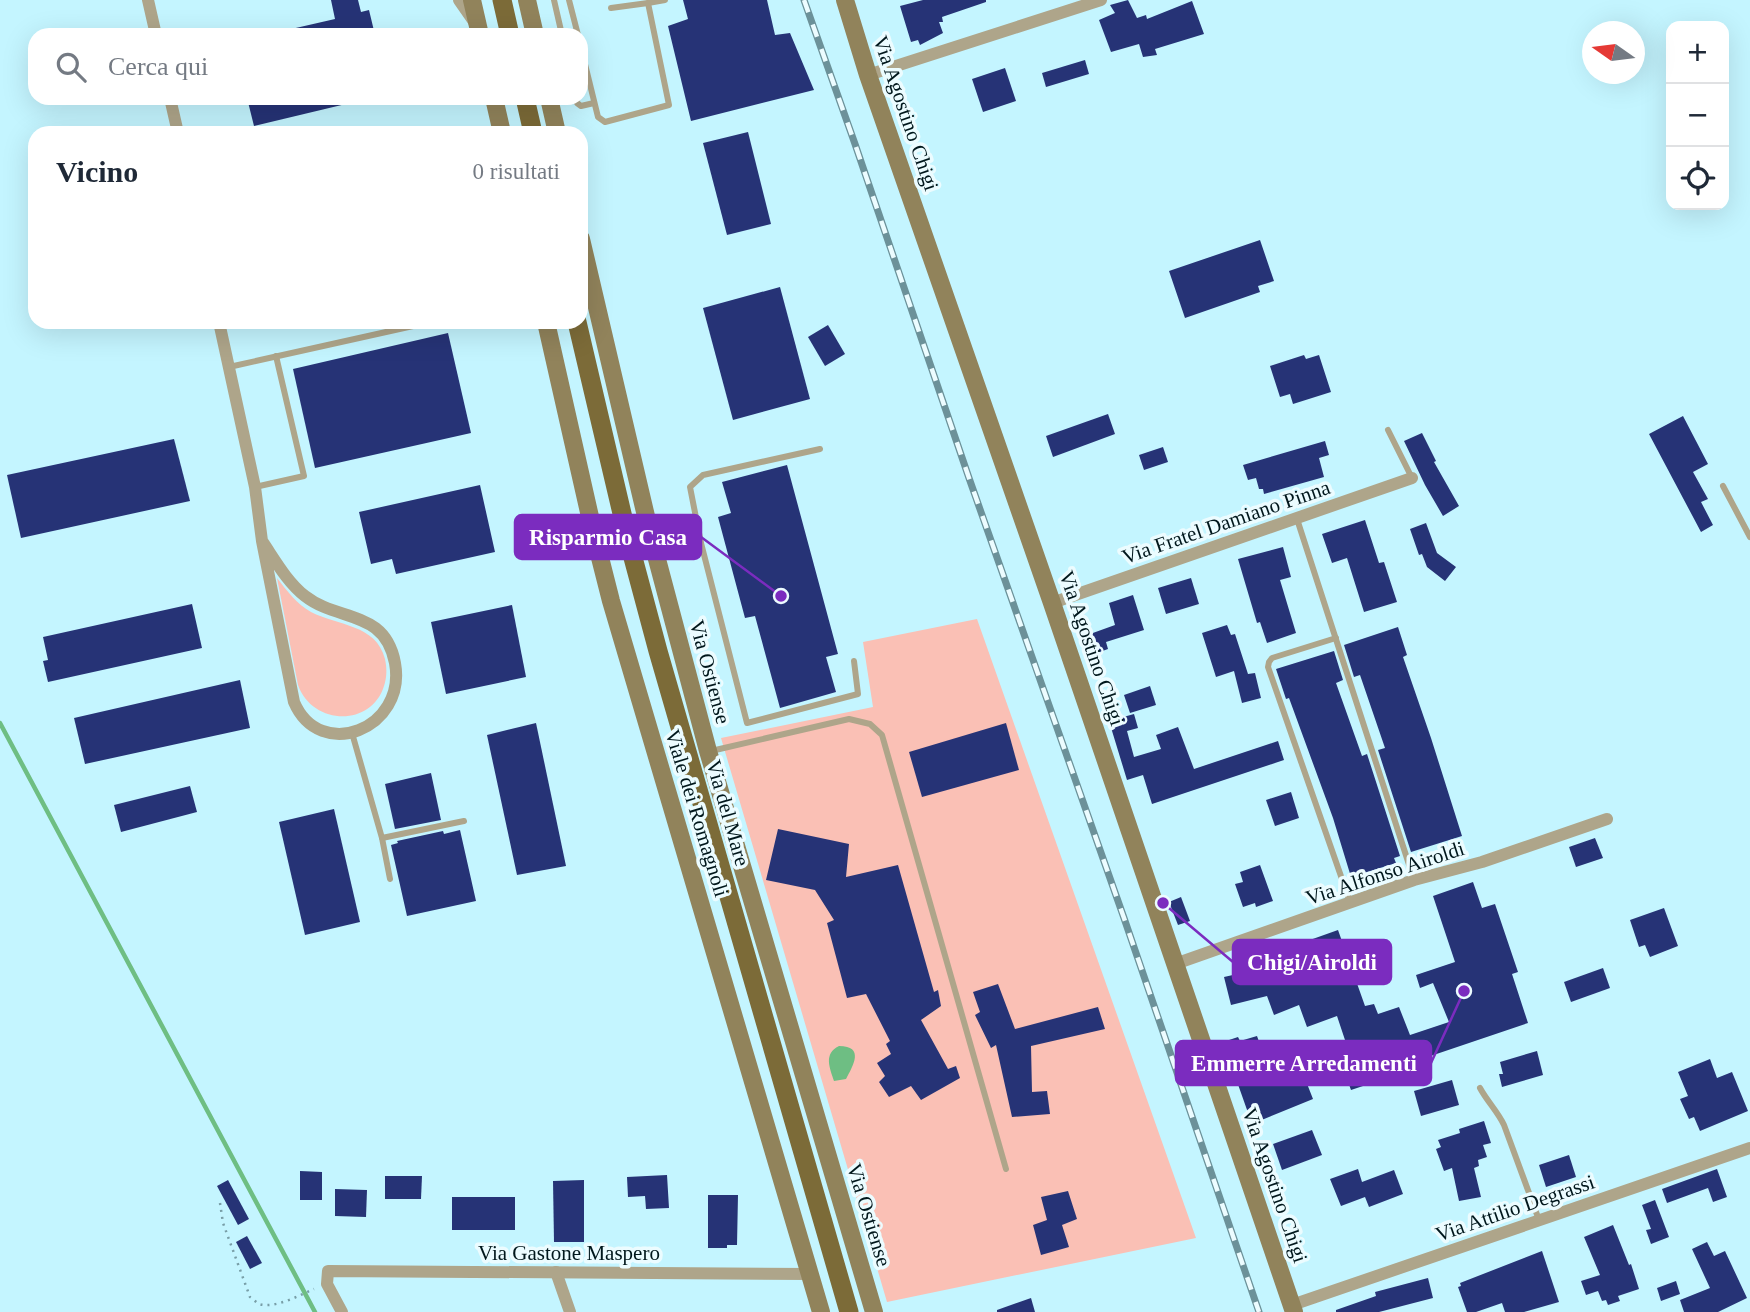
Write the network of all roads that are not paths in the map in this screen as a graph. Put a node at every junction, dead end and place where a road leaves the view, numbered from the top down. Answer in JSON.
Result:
{"nodes":[{"id":1,"x":148,"y":0,"type":"edge"},
{"id":2,"x":459,"y":0,"type":"edge"},
{"id":3,"x":472,"y":0,"type":"edge"},
{"id":4,"x":502,"y":0,"type":"edge"},
{"id":5,"x":527,"y":0,"type":"edge"},
{"id":6,"x":554,"y":0,"type":"edge"},
{"id":7,"x":569,"y":0,"type":"edge"},
{"id":8,"x":666,"y":0,"type":"edge"},
{"id":9,"x":845,"y":0,"type":"edge"},
{"id":10,"x":1101,"y":0,"type":"edge"},
{"id":11,"x":648,"y":3,"type":"junction"},
{"id":12,"x":611,"y":8,"type":"dead end"},
{"id":13,"x":154,"y":28,"type":"edge"},
{"id":14,"x":477,"y":28,"type":"edge"},
{"id":15,"x":478,"y":28,"type":"edge"},
{"id":16,"x":508,"y":28,"type":"edge"},
{"id":17,"x":533,"y":28,"type":"edge"},
{"id":18,"x":560,"y":28,"type":"edge"},
{"id":19,"x":576,"y":28,"type":"edge"},
{"id":20,"x":869,"y":75,"type":"junction"},
{"id":21,"x":588,"y":78,"type":"edge"},
{"id":22,"x":594,"y":103,"type":"junction"},
{"id":23,"x":588,"y":104,"type":"edge"},
{"id":24,"x":172,"y":105,"type":"edge"},
{"id":25,"x":496,"y":105,"type":"edge"},
{"id":26,"x":526,"y":105,"type":"edge"},
{"id":27,"x":551,"y":105,"type":"edge"},
{"id":28,"x":176,"y":126,"type":"edge"},
{"id":29,"x":500,"y":126,"type":"edge"},
{"id":30,"x":531,"y":126,"type":"edge"},
{"id":31,"x":555,"y":126,"type":"edge"},
{"id":32,"x":588,"y":269,"type":"edge"},
{"id":33,"x":221,"y":329,"type":"edge"},
{"id":34,"x":398,"y":329,"type":"edge"},
{"id":35,"x":548,"y":329,"type":"edge"},
{"id":36,"x":579,"y":329,"type":"edge"},
{"id":37,"x":276,"y":356,"type":"junction"},
{"id":38,"x":229,"y":367,"type":"junction"},
{"id":39,"x":1388,"y":430,"type":"dead end"},
{"id":40,"x":820,"y":449,"type":"dead end"},
{"id":41,"x":1412,"y":478,"type":"joint"},
{"id":42,"x":1723,"y":486,"type":"dead end"},
{"id":43,"x":255,"y":487,"type":"junction"},
{"id":44,"x":1296,"y":517,"type":"junction"},
{"id":45,"x":1750,"y":537,"type":"edge"},
{"id":46,"x":262,"y":541,"type":"junction"},
{"id":47,"x":701,"y":543,"type":"junction"},
{"id":48,"x":655,"y":552,"type":"junction"},
{"id":49,"x":1052,"y":603,"type":"junction"},
{"id":50,"x":1336,"y":638,"type":"junction"},
{"id":51,"x":854,"y":661,"type":"dead end"},
{"id":52,"x":352,"y":733,"type":"junction"},
{"id":53,"x":708,"y":751,"type":"junction"},
{"id":54,"x":1607,"y":819,"type":"dead end"},
{"id":55,"x":464,"y":821,"type":"dead end"},
{"id":56,"x":382,"y":838,"type":"junction"},
{"id":57,"x":390,"y":879,"type":"dead end"},
{"id":58,"x":1414,"y":880,"type":"junction"},
{"id":59,"x":1350,"y":902,"type":"junction"},
{"id":60,"x":1175,"y":964,"type":"junction"},
{"id":61,"x":1480,"y":1088,"type":"dead end"},
{"id":62,"x":1750,"y":1148,"type":"edge"},
{"id":63,"x":1006,"y":1169,"type":"dead end"},
{"id":64,"x":1539,"y":1220,"type":"junction"},
{"id":65,"x":556,"y":1272,"type":"junction"},
{"id":66,"x":810,"y":1274,"type":"junction"},
{"id":67,"x":1293,"y":1309,"type":"edge"},
{"id":68,"x":342,"y":1312,"type":"edge"},
{"id":69,"x":570,"y":1312,"type":"edge"},
{"id":70,"x":821,"y":1312,"type":"edge"},
{"id":71,"x":849,"y":1312,"type":"edge"},
{"id":72,"x":874,"y":1312,"type":"edge"}],
"edges":[{"from":1,"to":13,"type":"street"},
{"from":2,"to":14,"type":"street"},
{"from":3,"to":15,"type":"main road"},
{"from":4,"to":16,"type":"main road"},
{"from":5,"to":17,"type":"main road"},
{"from":6,"to":18,"type":"lane"},
{"from":7,"to":19,"type":"lane"},
{"from":8,"to":11,"type":"lane"},
{"from":9,"to":20,"type":"main road","name":"Via Agostino Chigi"},
{"from":10,"to":20,"type":"street"},
{"from":11,"to":12,"type":"lane"},
{"from":11,"to":22,"type":"lane"},
{"from":20,"to":49,"type":"main road","name":"Via Agostino Chigi"},
{"from":21,"to":22,"type":"lane"},
{"from":22,"to":23,"type":"lane"},
{"from":24,"to":28,"type":"street"},
{"from":25,"to":29,"type":"main road"},
{"from":26,"to":30,"type":"main road"},
{"from":27,"to":31,"type":"main road"},
{"from":32,"to":48,"type":"main road","name":"Via Ostiense"},
{"from":33,"to":38,"type":"street"},
{"from":34,"to":37,"type":"lane"},
{"from":35,"to":66,"type":"main road","name":"Viale dei Romagnoli"},
{"from":36,"to":71,"type":"main road","name":"Via del Mare"},
{"from":37,"to":38,"type":"lane"},
{"from":37,"to":43,"type":"lane"},
{"from":38,"to":43,"type":"street"},
{"from":39,"to":41,"type":"lane"},
{"from":40,"to":47,"type":"lane"},
{"from":41,"to":44,"type":"street","name":"Via Fratel Damiano Pinna"},
{"from":42,"to":45,"type":"lane"},
{"from":43,"to":46,"type":"street"},
{"from":44,"to":49,"type":"street","name":"Via Fratel Damiano Pinna"},
{"from":44,"to":50,"type":"lane"},
{"from":46,"to":52,"type":"street"},
{"from":46,"to":52,"type":"street"},
{"from":47,"to":48,"type":"lane"},
{"from":47,"to":51,"type":"lane"},
{"from":48,"to":53,"type":"main road","name":"Via Ostiense"},
{"from":49,"to":60,"type":"main road","name":"Via Agostino Chigi"},
{"from":50,"to":58,"type":"lane"},
{"from":50,"to":59,"type":"lane"},
{"from":52,"to":56,"type":"lane"},
{"from":53,"to":63,"type":"lane"},
{"from":53,"to":72,"type":"main road","name":"Via Ostiense"},
{"from":54,"to":58,"type":"street","name":"Via Alfonso Airoldi"},
{"from":55,"to":56,"type":"lane"},
{"from":56,"to":57,"type":"lane"},
{"from":58,"to":59,"type":"street","name":"Via Alfonso Airoldi"},
{"from":59,"to":60,"type":"street","name":"Via Alfonso Airoldi"},
{"from":60,"to":67,"type":"main road","name":"Via Agostino Chigi"},
{"from":61,"to":64,"type":"lane"},
{"from":62,"to":64,"type":"street","name":"Via Attilio Degrassi"},
{"from":64,"to":67,"type":"street","name":"Via Attilio Degrassi"},
{"from":65,"to":66,"type":"street","name":"Via Gastone Maspero"},
{"from":65,"to":68,"type":"street","name":"Via Gastone Maspero"},
{"from":65,"to":69,"type":"street"},
{"from":66,"to":70,"type":"main road","name":"Viale dei Romagnoli"}]}
